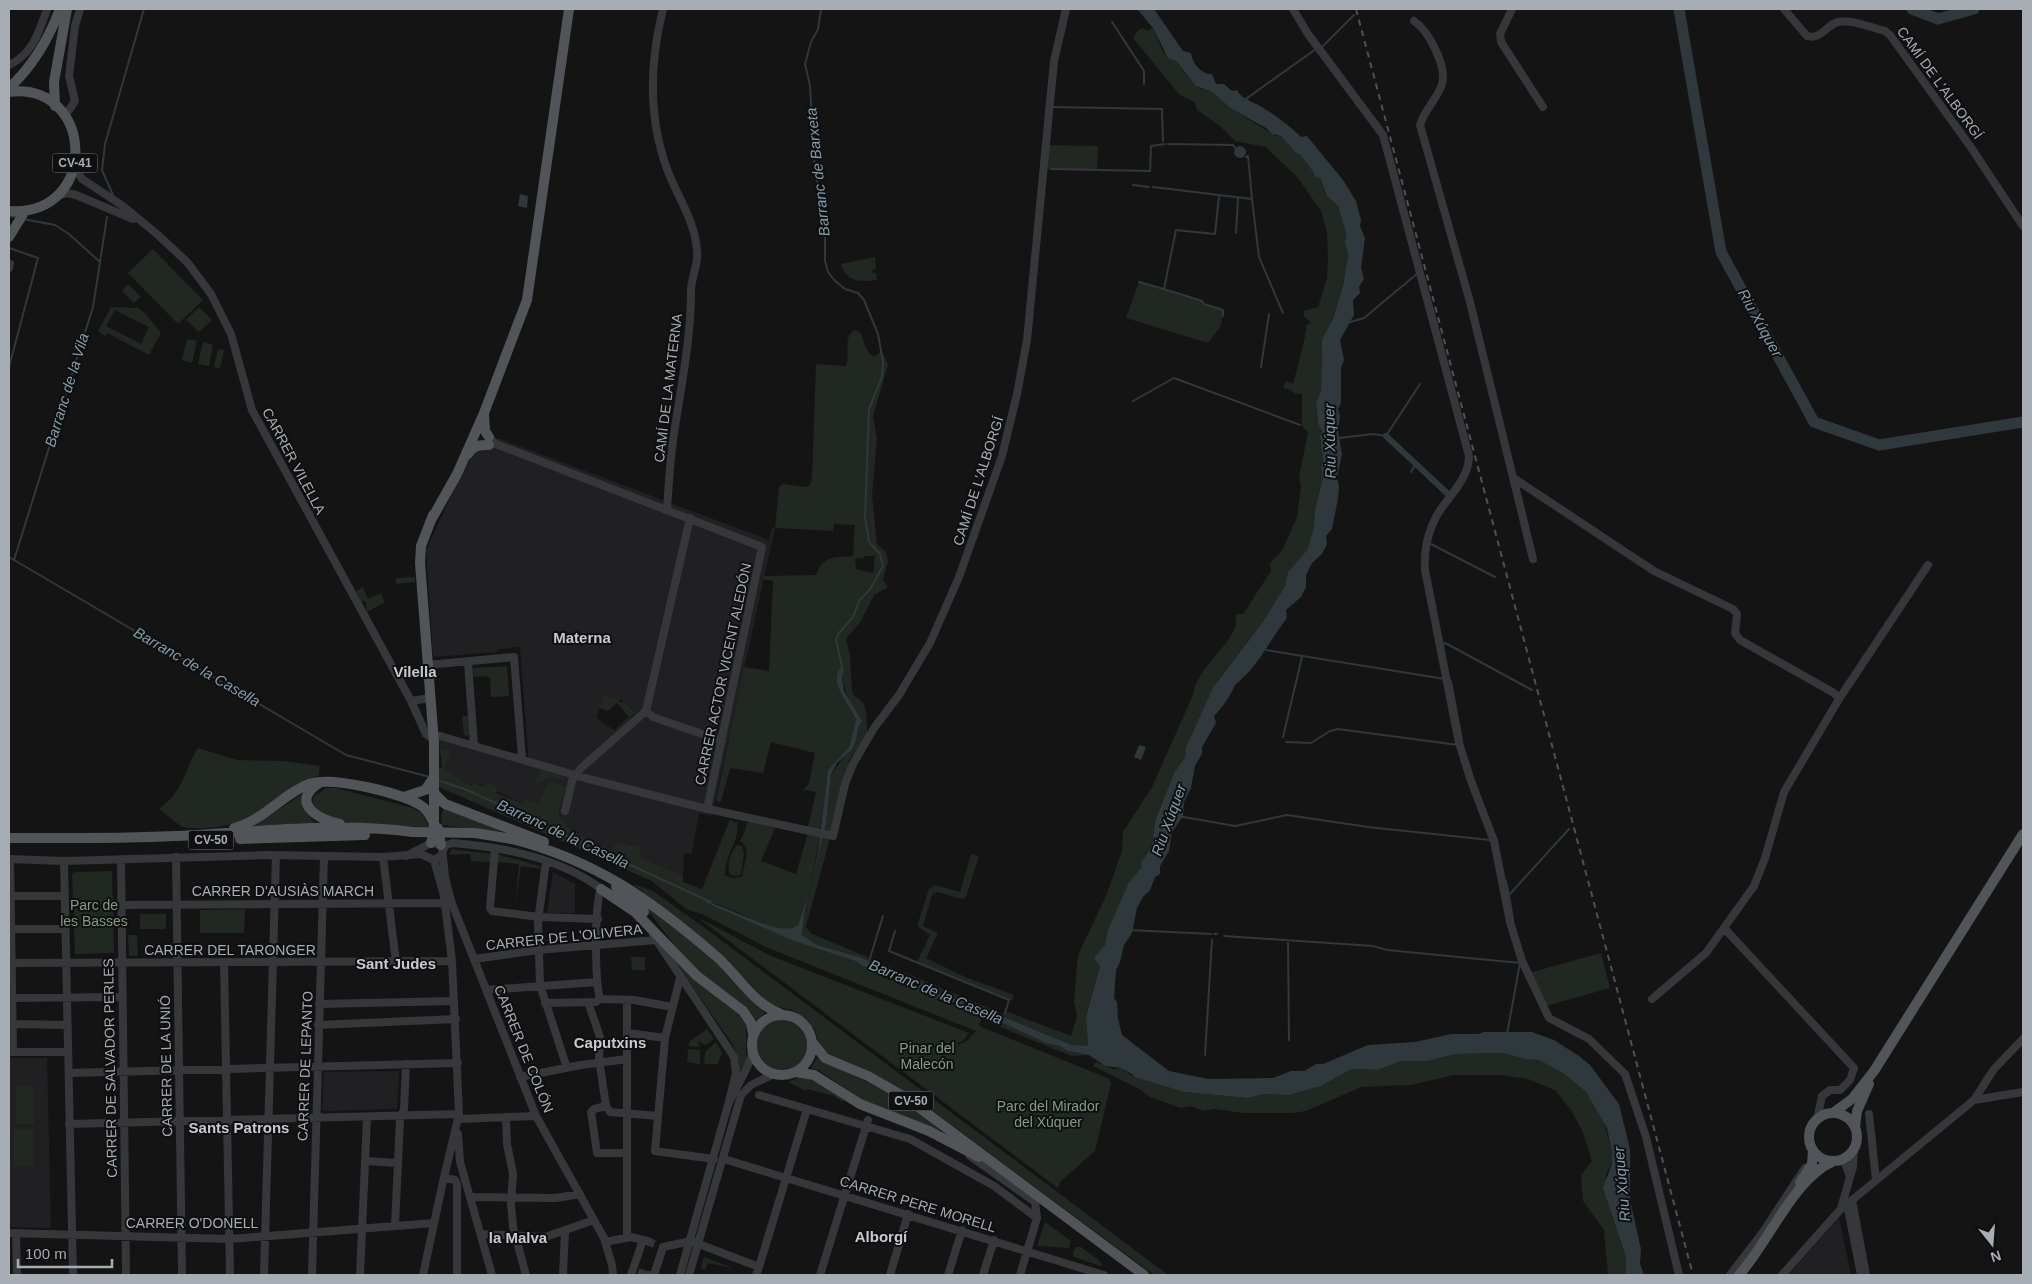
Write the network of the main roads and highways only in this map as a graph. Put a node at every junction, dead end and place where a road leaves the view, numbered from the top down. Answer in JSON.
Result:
{"nodes":[{"id":1,"x":60,"y":9,"type":"edge"},
{"id":2,"x":67,"y":9,"type":"edge"},
{"id":3,"x":568,"y":9,"type":"edge"},
{"id":4,"x":9,"y":88,"type":"edge"},
{"id":5,"x":9,"y":92,"type":"edge"},
{"id":6,"x":55,"y":106,"type":"junction"},
{"id":7,"x":9,"y":211,"type":"edge"},
{"id":8,"x":25,"y":211,"type":"junction"},
{"id":9,"x":9,"y":237,"type":"edge"},
{"id":10,"x":502,"y":363,"type":"junction"},
{"id":11,"x":483,"y":401,"type":"junction"},
{"id":12,"x":484,"y":413,"type":"junction"},
{"id":13,"x":473,"y":435,"type":"junction"},
{"id":14,"x":491,"y":442,"type":"junction"},
{"id":15,"x":463,"y":461,"type":"junction"},
{"id":16,"x":444,"y":488,"type":"junction"},
{"id":17,"x":430,"y":522,"type":"junction"},
{"id":18,"x":323,"y":781,"type":"junction"},
{"id":19,"x":432,"y":786,"type":"junction"},
{"id":20,"x":393,"y":795,"type":"junction"},
{"id":21,"x":434,"y":810,"type":"junction"},
{"id":22,"x":434,"y":824,"type":"junction"},
{"id":23,"x":366,"y":828,"type":"junction"},
{"id":24,"x":413,"y":832,"type":"junction"},
{"id":25,"x":2023,"y":834,"type":"edge"},
{"id":26,"x":9,"y":838,"type":"edge"},
{"id":27,"x":131,"y":838,"type":"junction"},
{"id":28,"x":9,"y":843,"type":"edge"},
{"id":29,"x":564,"y":856,"type":"junction"},
{"id":30,"x":582,"y":862,"type":"junction"},
{"id":31,"x":601,"y":889,"type":"road end"},
{"id":32,"x":678,"y":956,"type":"junction"},
{"id":33,"x":781,"y":1014,"type":"junction"},
{"id":34,"x":754,"y":1034,"type":"junction"},
{"id":35,"x":813,"y":1043,"type":"junction"},
{"id":36,"x":1874,"y":1071,"type":"junction"},
{"id":37,"x":796,"y":1072,"type":"junction"},
{"id":38,"x":1831,"y":1113,"type":"junction"},
{"id":39,"x":1855,"y":1127,"type":"junction"},
{"id":40,"x":1813,"y":1154,"type":"junction"},
{"id":41,"x":1836,"y":1160,"type":"junction"},
{"id":42,"x":1004,"y":1170,"type":"junction"},
{"id":43,"x":1793,"y":1198,"type":"junction"},
{"id":44,"x":1144,"y":1275,"type":"edge"},
{"id":45,"x":1739,"y":1275,"type":"edge"}],
"edges":[{"from":1,"to":4,"type":"main road"},
{"from":2,"to":6,"type":"main road"},
{"from":3,"to":10,"type":"main road"},
{"from":5,"to":6,"type":"main road","number":"CV-41"},
{"from":6,"to":8,"type":"main road","number":"CV-41"},
{"from":7,"to":8,"type":"main road","number":"CV-41"},
{"from":8,"to":9,"type":"main road","number":"CV-41"},
{"from":10,"to":11,"type":"main road"},
{"from":10,"to":12,"type":"main road"},
{"from":11,"to":13,"type":"main road"},
{"from":11,"to":16,"type":"main road"},
{"from":12,"to":13,"type":"main road"},
{"from":12,"to":14,"type":"main road"},
{"from":13,"to":14,"type":"main road"},
{"from":13,"to":15,"type":"main road"},
{"from":13,"to":16,"type":"main road"},
{"from":14,"to":15,"type":"main road"},
{"from":15,"to":17,"type":"main road"},
{"from":16,"to":17,"type":"main road"},
{"from":17,"to":19,"type":"main road"},
{"from":18,"to":20,"type":"main road"},
{"from":18,"to":23,"type":"main road"},
{"from":18,"to":27,"type":"main road"},
{"from":19,"to":20,"type":"main road"},
{"from":19,"to":21,"type":"main road"},
{"from":19,"to":30,"type":"main road"},
{"from":20,"to":22,"type":"main road"},
{"from":21,"to":22,"type":"main road"},
{"from":21,"to":22,"type":"main road"},
{"from":23,"to":24,"type":"main road","number":"CV-50"},
{"from":23,"to":27,"type":"main road","number":"CV-50"},
{"from":24,"to":28,"type":"main road","number":"CV-50"},
{"from":24,"to":29,"type":"main road","number":"CV-50","bridge":true},
{"from":25,"to":36,"type":"main road"},
{"from":26,"to":27,"type":"main road","number":"CV-50"},
{"from":29,"to":30,"type":"main road","number":"CV-50"},
{"from":29,"to":32,"type":"main road","number":"CV-50"},
{"from":30,"to":33,"type":"main road","number":"CV-50"},
{"from":31,"to":32,"type":"main road"},
{"from":32,"to":34,"type":"main road","number":"CV-50"},
{"from":33,"to":34,"type":"main road"},
{"from":33,"to":35,"type":"main road","number":"CV-50"},
{"from":34,"to":37,"type":"main road","number":"CV-50"},
{"from":35,"to":37,"type":"main road"},
{"from":35,"to":42,"type":"main road","number":"CV-50"},
{"from":36,"to":38,"type":"main road"},
{"from":36,"to":39,"type":"main road"},
{"from":37,"to":42,"type":"main road","number":"CV-50"},
{"from":38,"to":39,"type":"main road"},
{"from":38,"to":40,"type":"main road"},
{"from":39,"to":41,"type":"main road"},
{"from":40,"to":41,"type":"main road"},
{"from":40,"to":43,"type":"main road"},
{"from":41,"to":43,"type":"main road"},
{"from":42,"to":44,"type":"main road","number":"CV-50"},
{"from":43,"to":45,"type":"main road"}]}
